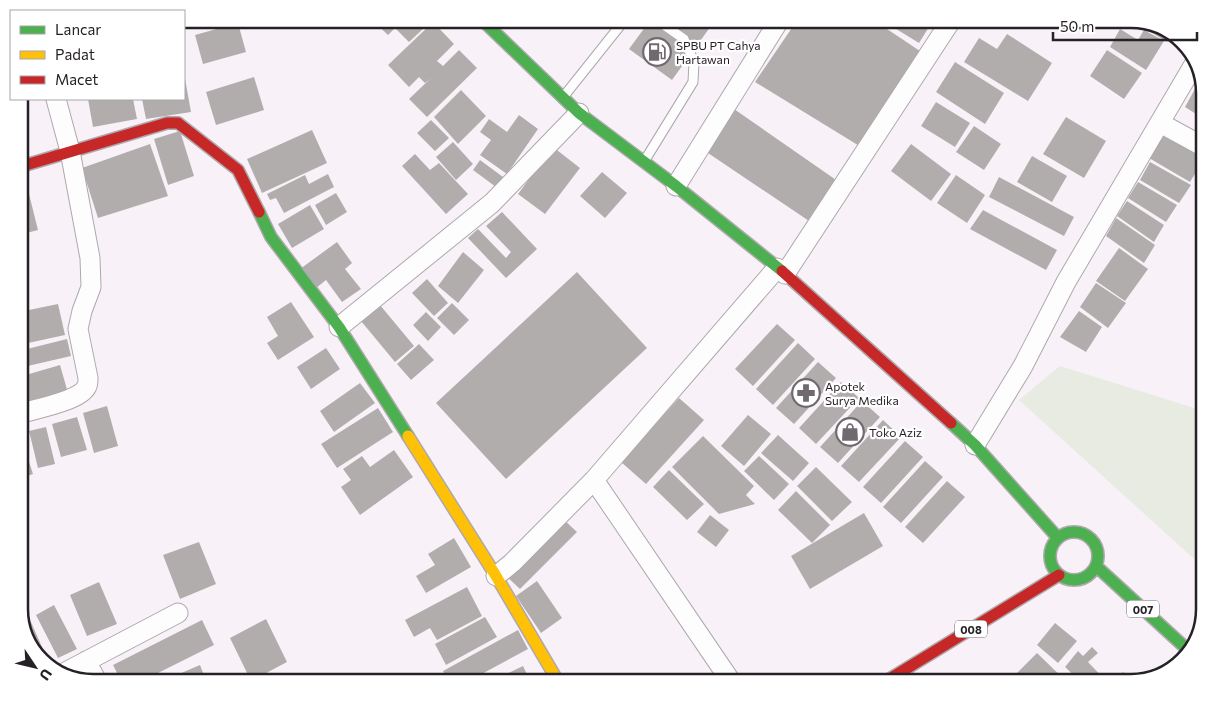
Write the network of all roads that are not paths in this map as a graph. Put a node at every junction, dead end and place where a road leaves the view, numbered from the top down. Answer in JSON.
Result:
{"nodes":[{"id":1,"x":488,"y":27,"type":"edge"},
{"id":2,"x":619,"y":27,"type":"edge"},
{"id":3,"x":667,"y":27,"type":"edge"},
{"id":4,"x":775,"y":27,"type":"edge"},
{"id":5,"x":947,"y":27,"type":"edge"},
{"id":6,"x":1191,"y":69,"type":"edge"},
{"id":7,"x":563,"y":98,"type":"junction"},
{"id":8,"x":56,"y":100,"type":"edge"},
{"id":9,"x":579,"y":113,"type":"junction"},
{"id":10,"x":1160,"y":122,"type":"junction"},
{"id":11,"x":1195,"y":142,"type":"edge"},
{"id":12,"x":70,"y":151,"type":"junction"},
{"id":13,"x":644,"y":163,"type":"junction"},
{"id":14,"x":28,"y":164,"type":"edge"},
{"id":15,"x":676,"y":186,"type":"junction"},
{"id":16,"x":781,"y":271,"type":"junction"},
{"id":17,"x":339,"y":327,"type":"junction"},
{"id":18,"x":28,"y":411,"type":"edge"},
{"id":19,"x":975,"y":445,"type":"junction"},
{"id":20,"x":594,"y":480,"type":"junction"},
{"id":21,"x":1058,"y":538,"type":"junction"},
{"id":22,"x":1096,"y":566,"type":"junction"},
{"id":23,"x":1058,"y":575,"type":"junction"},
{"id":24,"x":496,"y":576,"type":"junction"},
{"id":25,"x":178,"y":613,"type":"dead end"},
{"id":26,"x":1183,"y":647,"type":"edge"},
{"id":27,"x":86,"y":661,"type":"junction"},
{"id":28,"x":69,"y":670,"type":"edge"},
{"id":29,"x":93,"y":674,"type":"edge"},
{"id":30,"x":554,"y":674,"type":"edge"},
{"id":31,"x":726,"y":674,"type":"edge"},
{"id":32,"x":898,"y":674,"type":"edge"}],
"edges":[{"from":1,"to":7,"type":"street"},
{"from":2,"to":7,"type":"lane"},
{"from":3,"to":13,"type":"lane"},
{"from":4,"to":15,"type":"street"},
{"from":5,"to":16,"type":"street"},
{"from":6,"to":10,"type":"street"},
{"from":7,"to":9,"type":"street"},
{"from":8,"to":12,"type":"street"},
{"from":9,"to":13,"type":"street"},
{"from":9,"to":17,"type":"street"},
{"from":10,"to":11,"type":"street"},
{"from":10,"to":19,"type":"street"},
{"from":12,"to":14,"type":"street"},
{"from":12,"to":17,"type":"street"},
{"from":12,"to":18,"type":"street"},
{"from":13,"to":15,"type":"street"},
{"from":15,"to":16,"type":"street"},
{"from":16,"to":19,"type":"street"},
{"from":16,"to":20,"type":"street"},
{"from":17,"to":24,"type":"street"},
{"from":19,"to":21,"type":"street"},
{"from":20,"to":24,"type":"street"},
{"from":20,"to":31,"type":"street"},
{"from":21,"to":22,"type":"street"},
{"from":21,"to":23,"type":"street"},
{"from":22,"to":23,"type":"street"},
{"from":22,"to":26,"type":"street","number":"007"},
{"from":23,"to":32,"type":"street","number":"008"},
{"from":24,"to":30,"type":"street"},
{"from":25,"to":27,"type":"street"},
{"from":27,"to":28,"type":"street"},
{"from":27,"to":29,"type":"street"}]}
